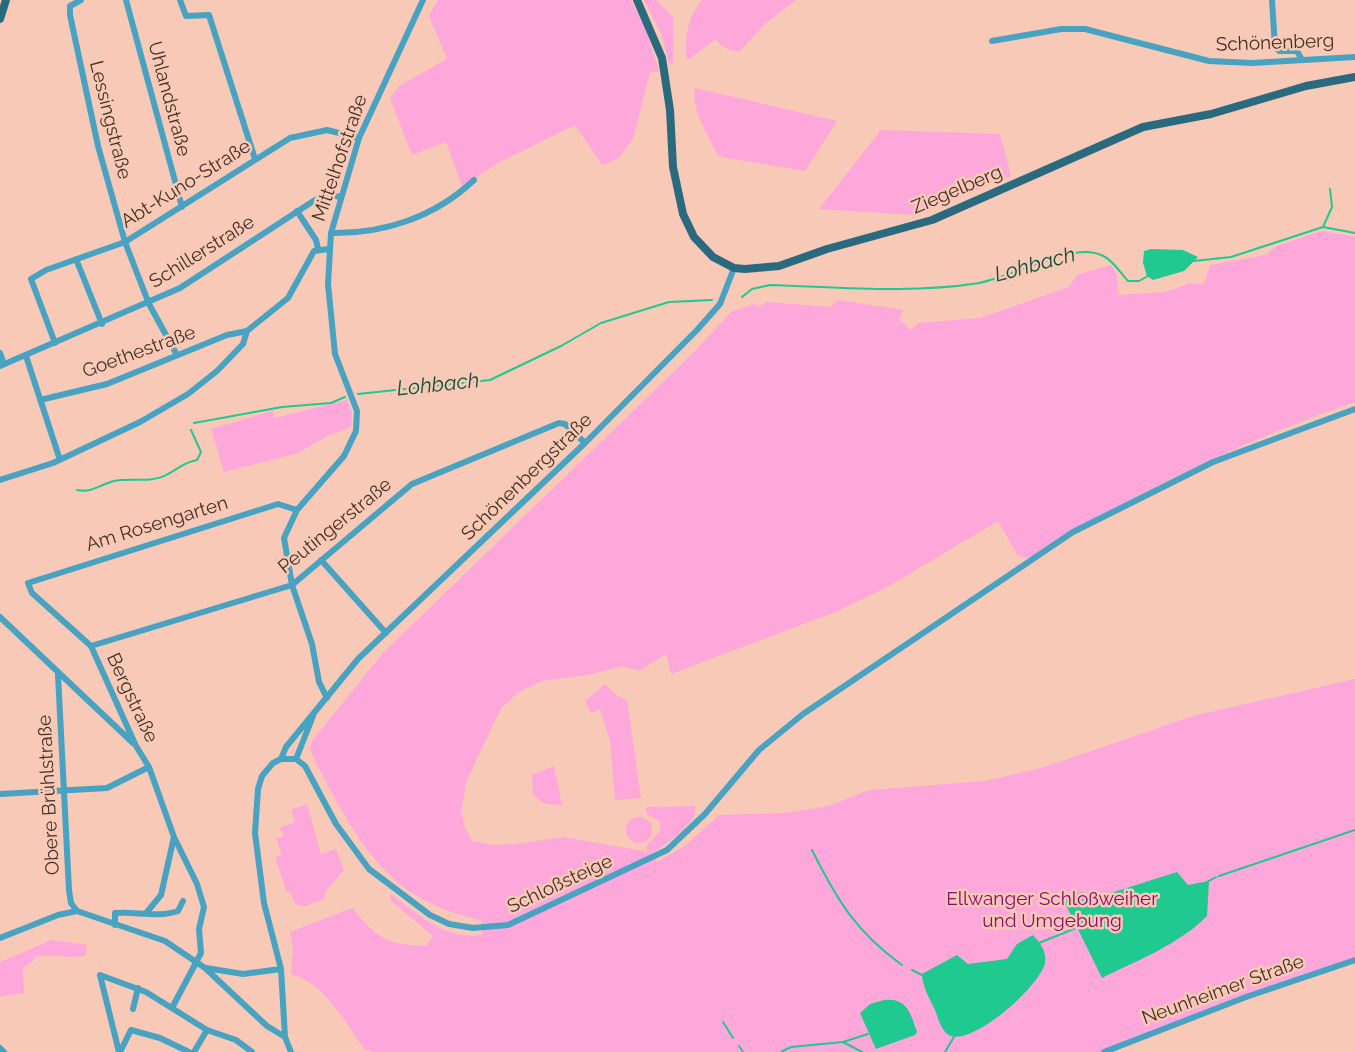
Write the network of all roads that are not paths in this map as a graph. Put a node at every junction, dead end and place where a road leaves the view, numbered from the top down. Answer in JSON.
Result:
{"nodes":[{"id":1,"x":6,"y":0,"type":"edge"},
{"id":2,"x":81,"y":0,"type":"edge"},
{"id":3,"x":126,"y":0,"type":"edge"},
{"id":4,"x":180,"y":0,"type":"edge"},
{"id":5,"x":423,"y":0,"type":"edge"},
{"id":6,"x":637,"y":0,"type":"edge"},
{"id":7,"x":1272,"y":0,"type":"edge"},
{"id":8,"x":0,"y":19,"type":"edge"},
{"id":9,"x":992,"y":41,"type":"dead end"},
{"id":10,"x":1355,"y":57,"type":"edge"},
{"id":11,"x":1301,"y":58,"type":"junction"},
{"id":12,"x":1355,"y":77,"type":"edge"},
{"id":13,"x":359,"y":138,"type":"junction"},
{"id":14,"x":255,"y":159,"type":"junction"},
{"id":15,"x":474,"y":180,"type":"dead end"},
{"id":16,"x":341,"y":197,"type":"junction"},
{"id":17,"x":182,"y":206,"type":"junction"},
{"id":18,"x":297,"y":211,"type":"junction"},
{"id":19,"x":331,"y":233,"type":"junction"},
{"id":20,"x":125,"y":242,"type":"junction"},
{"id":21,"x":317,"y":250,"type":"junction"},
{"id":22,"x":329,"y":250,"type":"junction"},
{"id":23,"x":76,"y":259,"type":"junction"},
{"id":24,"x":734,"y":268,"type":"junction"},
{"id":25,"x":149,"y":304,"type":"junction"},
{"id":26,"x":103,"y":324,"type":"junction"},
{"id":27,"x":247,"y":331,"type":"junction"},
{"id":28,"x":55,"y":343,"type":"junction"},
{"id":29,"x":0,"y":353,"type":"edge"},
{"id":30,"x":177,"y":355,"type":"junction"},
{"id":31,"x":26,"y":356,"type":"junction"},
{"id":32,"x":2,"y":365,"type":"edge"},
{"id":33,"x":40,"y":400,"type":"junction"},
{"id":34,"x":1355,"y":409,"type":"edge"},
{"id":35,"x":585,"y":443,"type":"junction"},
{"id":36,"x":61,"y":460,"type":"junction"},
{"id":37,"x":0,"y":480,"type":"edge"},
{"id":38,"x":297,"y":510,"type":"junction"},
{"id":39,"x":321,"y":560,"type":"junction"},
{"id":40,"x":292,"y":584,"type":"junction"},
{"id":41,"x":27,"y":585,"type":"joint"},
{"id":42,"x":0,"y":617,"type":"edge"},
{"id":43,"x":386,"y":633,"type":"junction"},
{"id":44,"x":92,"y":646,"type":"junction"},
{"id":45,"x":58,"y":675,"type":"junction"},
{"id":46,"x":327,"y":698,"type":"junction"},
{"id":47,"x":313,"y":716,"type":"junction"},
{"id":48,"x":136,"y":746,"type":"junction"},
{"id":49,"x":281,"y":759,"type":"junction"},
{"id":50,"x":296,"y":759,"type":"junction"},
{"id":51,"x":149,"y":767,"type":"junction"},
{"id":52,"x":65,"y":792,"type":"junction"},
{"id":53,"x":0,"y":794,"type":"edge"},
{"id":54,"x":174,"y":837,"type":"junction"},
{"id":55,"x":183,"y":901,"type":"dead end"},
{"id":56,"x":78,"y":911,"type":"junction"},
{"id":57,"x":147,"y":912,"type":"junction"},
{"id":58,"x":115,"y":925,"type":"junction"},
{"id":59,"x":0,"y":937,"type":"edge"},
{"id":60,"x":1355,"y":960,"type":"edge"},
{"id":61,"x":201,"y":966,"type":"junction"},
{"id":62,"x":281,"y":969,"type":"junction"},
{"id":63,"x":138,"y":988,"type":"junction"},
{"id":64,"x":173,"y":1006,"type":"junction"},
{"id":65,"x":133,"y":1009,"type":"dead end"},
{"id":66,"x":207,"y":1030,"type":"junction"},
{"id":67,"x":285,"y":1037,"type":"junction"},
{"id":68,"x":0,"y":1048,"type":"edge"},
{"id":69,"x":1120,"y":1049,"type":"edge"},
{"id":70,"x":4,"y":1052,"type":"edge"},
{"id":71,"x":119,"y":1052,"type":"edge"},
{"id":72,"x":191,"y":1052,"type":"edge"},
{"id":73,"x":252,"y":1052,"type":"edge"},
{"id":74,"x":291,"y":1052,"type":"edge"},
{"id":75,"x":1104,"y":1052,"type":"edge"}],
"edges":[{"from":1,"to":8,"type":"main road"},
{"from":2,"to":20,"type":"street","name":"Lessingstraße"},
{"from":3,"to":17,"type":"street","name":"Uhlandstraße"},
{"from":4,"to":14,"type":"street"},
{"from":5,"to":13,"type":"street","name":"Mittelhofstraße"},
{"from":6,"to":24,"type":"main road"},
{"from":7,"to":11,"type":"street"},
{"from":9,"to":11,"type":"street","name":"Schönenberg"},
{"from":10,"to":11,"type":"street","name":"Schönenberg"},
{"from":12,"to":24,"type":"main road","name":"Ziegelberg"},
{"from":13,"to":14,"type":"street","name":"Abt-Kuno-Straße"},
{"from":13,"to":16,"type":"street","name":"Mittelhofstraße"},
{"from":14,"to":17,"type":"street","name":"Abt-Kuno-Straße"},
{"from":15,"to":19,"type":"street"},
{"from":16,"to":18,"type":"street","name":"Schillerstraße"},
{"from":16,"to":19,"type":"street","name":"Mittelhofstraße"},
{"from":17,"to":20,"type":"street","name":"Abt-Kuno-Straße"},
{"from":18,"to":21,"type":"street"},
{"from":18,"to":25,"type":"street","name":"Schillerstraße"},
{"from":19,"to":22,"type":"street","name":"Mittelhofstraße"},
{"from":20,"to":23,"type":"street","name":"Abt-Kuno-Straße"},
{"from":20,"to":25,"type":"street","name":"Lessingstraße"},
{"from":21,"to":22,"type":"street"},
{"from":21,"to":27,"type":"street"},
{"from":22,"to":38,"type":"street","name":"Mittelhofstraße"},
{"from":23,"to":26,"type":"street"},
{"from":23,"to":28,"type":"street","name":"Abt-Kuno-Straße"},
{"from":24,"to":35,"type":"street","name":"Schönenbergstraße"},
{"from":25,"to":26,"type":"street","name":"Schillerstraße"},
{"from":25,"to":30,"type":"street","name":"Lessingstraße"},
{"from":26,"to":28,"type":"street","name":"Schillerstraße"},
{"from":27,"to":30,"type":"street","name":"Goethestraße"},
{"from":27,"to":36,"type":"street"},
{"from":28,"to":31,"type":"street","name":"Schillerstraße"},
{"from":29,"to":32,"type":"street"},
{"from":30,"to":33,"type":"street","name":"Goethestraße"},
{"from":31,"to":32,"type":"street","name":"Schillerstraße"},
{"from":31,"to":33,"type":"street"},
{"from":33,"to":36,"type":"street"},
{"from":34,"to":50,"type":"street","name":"Schloßsteige"},
{"from":35,"to":39,"type":"street","name":"Peutingerstraße"},
{"from":35,"to":43,"type":"street","name":"Schönenbergstraße"},
{"from":36,"to":37,"type":"street"},
{"from":38,"to":40,"type":"street","name":"Mittelhofstraße"},
{"from":38,"to":41,"type":"street","name":"Am Rosengarten"},
{"from":39,"to":40,"type":"street","name":"Peutingerstraße"},
{"from":39,"to":43,"type":"street"},
{"from":40,"to":44,"type":"street","name":"Peutingerstraße"},
{"from":40,"to":46,"type":"street","name":"Mittelhofstraße"},
{"from":41,"to":44,"type":"street","name":"Bergstraße"},
{"from":42,"to":45,"type":"street"},
{"from":43,"to":46,"type":"street","name":"Schönenbergstraße"},
{"from":44,"to":48,"type":"street","name":"Bergstraße"},
{"from":45,"to":48,"type":"street"},
{"from":45,"to":52,"type":"street","name":"Obere Brühlstraße"},
{"from":46,"to":47,"type":"street"},
{"from":47,"to":49,"type":"street"},
{"from":47,"to":50,"type":"street"},
{"from":48,"to":51,"type":"street","name":"Bergstraße"},
{"from":49,"to":50,"type":"street"},
{"from":49,"to":62,"type":"street"},
{"from":51,"to":52,"type":"street"},
{"from":51,"to":54,"type":"street","name":"Bergstraße"},
{"from":52,"to":53,"type":"street"},
{"from":52,"to":56,"type":"street","name":"Obere Brühlstraße"},
{"from":54,"to":57,"type":"street"},
{"from":54,"to":61,"type":"street","name":"Bergstraße"},
{"from":55,"to":57,"type":"street"},
{"from":56,"to":58,"type":"street"},
{"from":56,"to":59,"type":"street"},
{"from":57,"to":58,"type":"street"},
{"from":58,"to":61,"type":"street"},
{"from":60,"to":69,"type":"street","name":"Neunheimer Straße"},
{"from":61,"to":62,"type":"street"},
{"from":61,"to":64,"type":"street"},
{"from":61,"to":67,"type":"street"},
{"from":62,"to":67,"type":"street"},
{"from":63,"to":64,"type":"street"},
{"from":63,"to":65,"type":"street"},
{"from":63,"to":71,"type":"street"},
{"from":64,"to":66,"type":"street"},
{"from":66,"to":72,"type":"street"},
{"from":66,"to":73,"type":"street"},
{"from":67,"to":74,"type":"street"},
{"from":68,"to":70,"type":"street"},
{"from":69,"to":75,"type":"street","name":"Neunheimer Straße"},
{"from":71,"to":72,"type":"street"}]}
